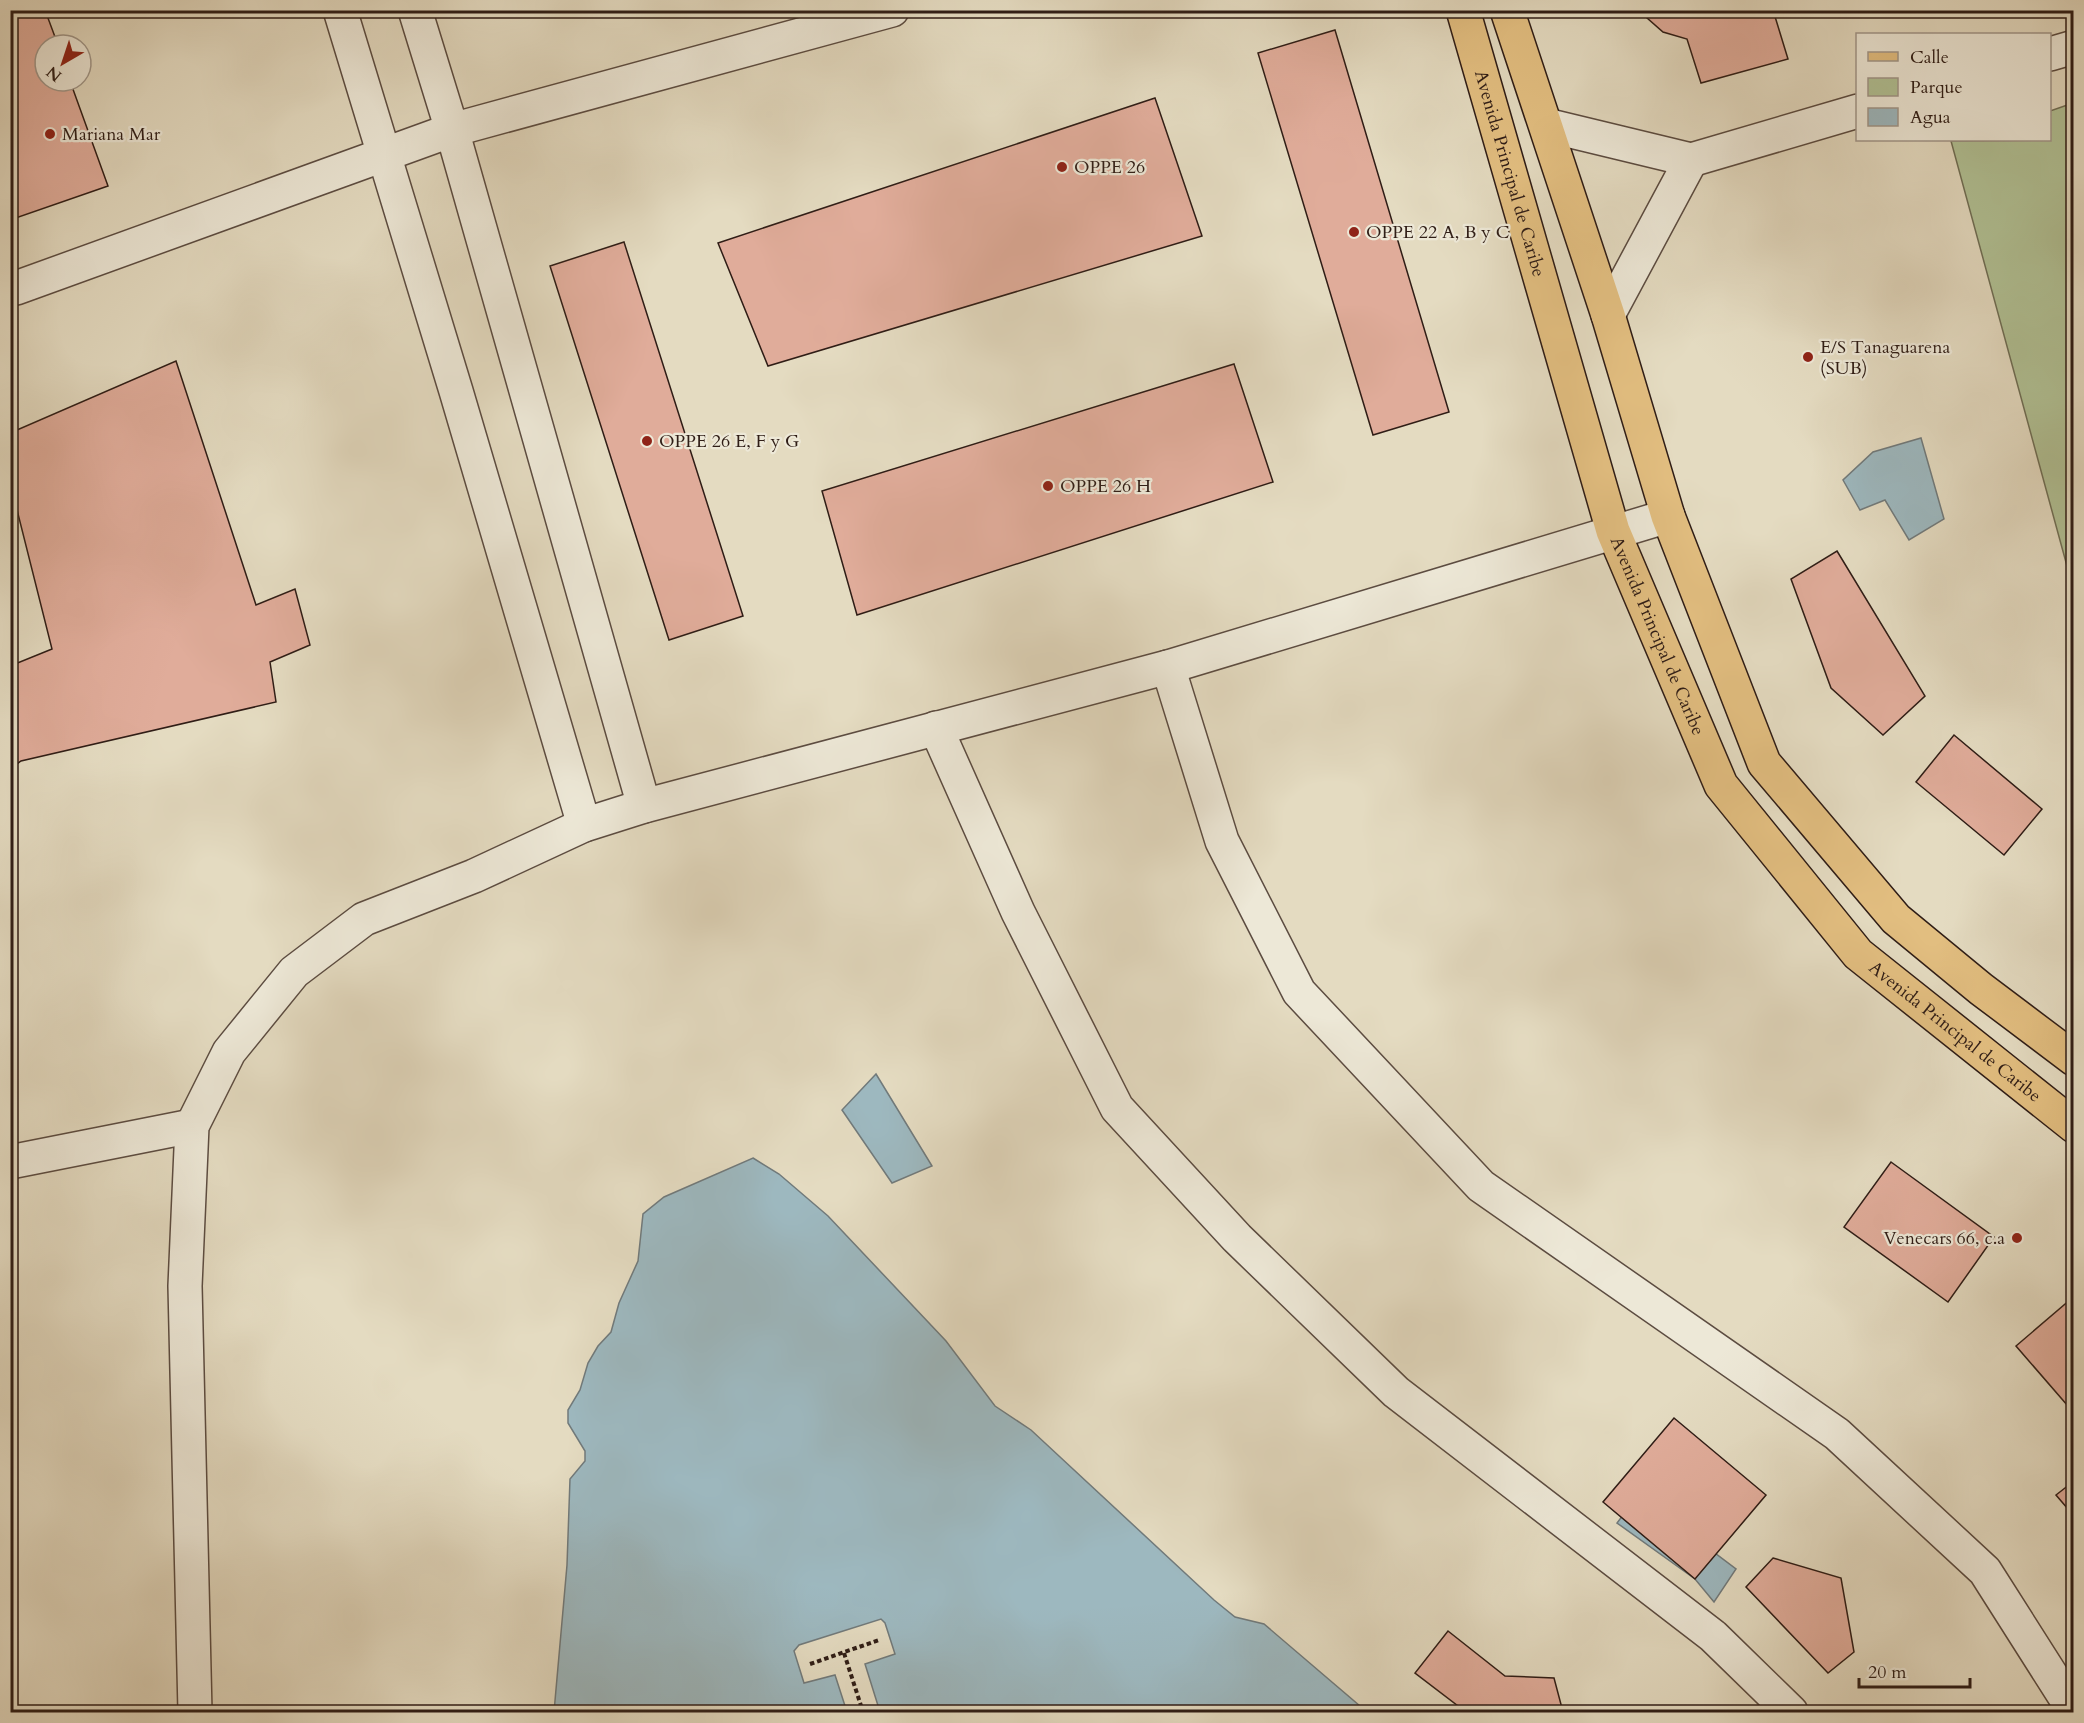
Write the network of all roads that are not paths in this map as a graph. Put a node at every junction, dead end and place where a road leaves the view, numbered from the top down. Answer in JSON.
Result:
{"nodes":[{"id":1,"x":340,"y":10,"type":"edge"},
{"id":2,"x":415,"y":10,"type":"edge"},
{"id":3,"x":892,"y":10,"type":"edge"},
{"id":4,"x":1463,"y":10,"type":"edge"},
{"id":5,"x":1507,"y":10,"type":"edge"},
{"id":6,"x":2073,"y":47,"type":"edge"},
{"id":7,"x":2051,"y":53,"type":"edge"},
{"id":8,"x":1856,"y":111,"type":"edge"},
{"id":9,"x":1546,"y":125,"type":"junction"},
{"id":10,"x":452,"y":130,"type":"junction"},
{"id":11,"x":382,"y":155,"type":"junction"},
{"id":12,"x":1690,"y":160,"type":"junction"},
{"id":13,"x":10,"y":286,"type":"edge"},
{"id":14,"x":1608,"y":315,"type":"junction"},
{"id":15,"x":1668,"y":516,"type":"junction"},
{"id":16,"x":1613,"y":531,"type":"junction"},
{"id":17,"x":1168,"y":667,"type":"junction"},
{"id":18,"x":936,"y":728,"type":"junction"},
{"id":19,"x":644,"y":806,"type":"junction"},
{"id":20,"x":584,"y":825,"type":"junction"},
{"id":21,"x":2073,"y":1059,"type":"edge"},
{"id":22,"x":192,"y":1126,"type":"junction"},
{"id":23,"x":2073,"y":1126,"type":"edge"},
{"id":24,"x":10,"y":1162,"type":"edge"},
{"id":25,"x":2073,"y":1711,"type":"edge"},
{"id":26,"x":195,"y":1713,"type":"edge"},
{"id":27,"x":1791,"y":1713,"type":"edge"}],
"edges":[{"from":1,"to":11,"type":"street"},
{"from":2,"to":10,"type":"street"},
{"from":3,"to":10,"type":"street"},
{"from":4,"to":16,"type":"main road","name":"Avenida Principal de Caribe"},
{"from":5,"to":9,"type":"main road"},
{"from":6,"to":7,"type":"street"},
{"from":8,"to":12,"type":"street"},
{"from":9,"to":12,"type":"street"},
{"from":9,"to":14,"type":"main road"},
{"from":10,"to":11,"type":"street"},
{"from":10,"to":19,"type":"street"},
{"from":11,"to":13,"type":"street"},
{"from":11,"to":20,"type":"street"},
{"from":12,"to":14,"type":"street"},
{"from":14,"to":15,"type":"main road"},
{"from":15,"to":16,"type":"street"},
{"from":15,"to":21,"type":"main road"},
{"from":16,"to":17,"type":"street"},
{"from":16,"to":23,"type":"main road","name":"Avenida Principal de Caribe"},
{"from":17,"to":18,"type":"street"},
{"from":17,"to":25,"type":"street"},
{"from":18,"to":19,"type":"street"},
{"from":18,"to":27,"type":"street"},
{"from":19,"to":20,"type":"street"},
{"from":20,"to":22,"type":"street"},
{"from":22,"to":24,"type":"street"},
{"from":22,"to":26,"type":"street"}]}
